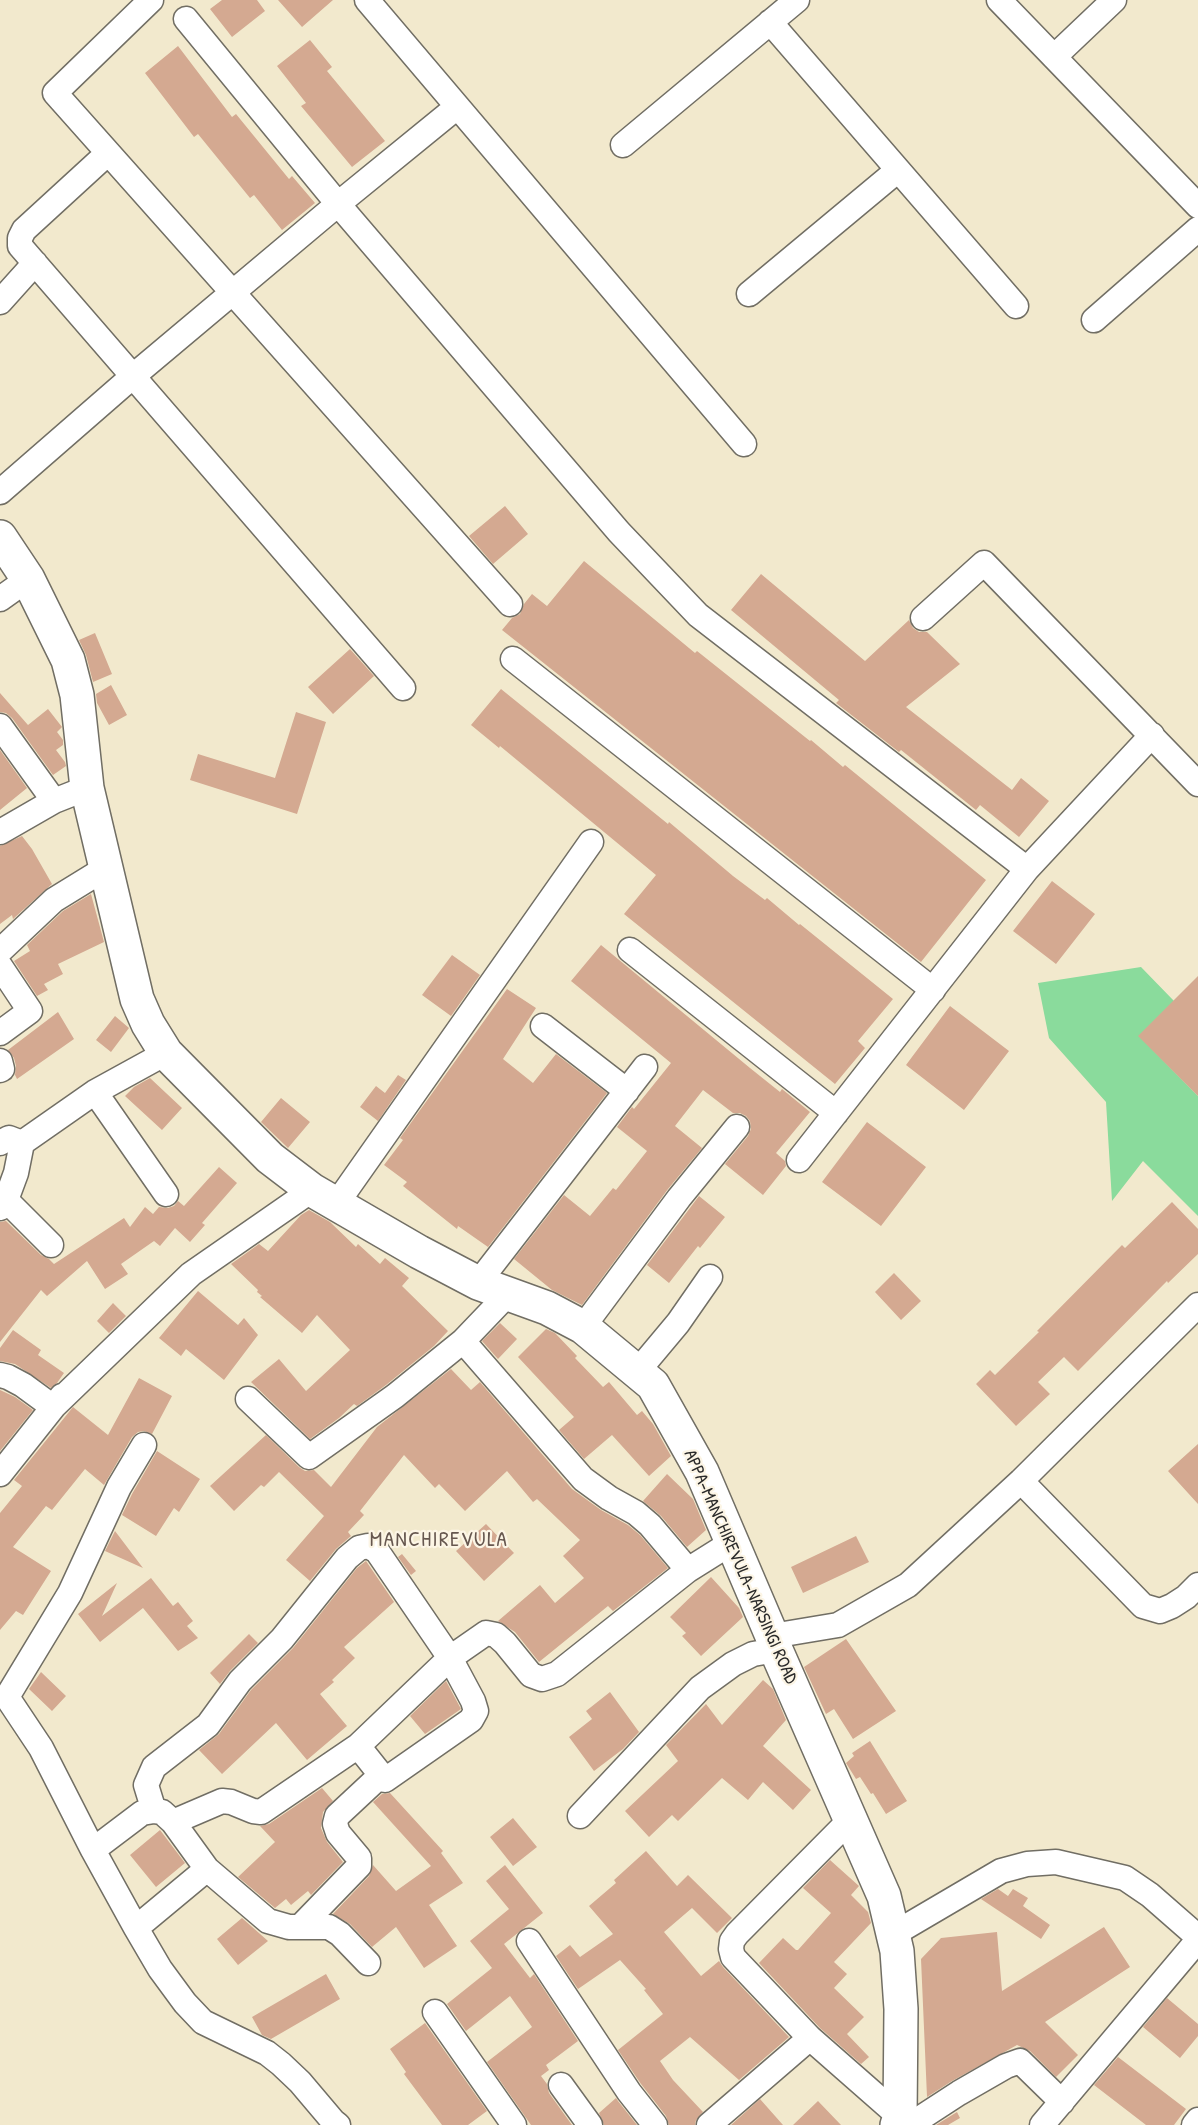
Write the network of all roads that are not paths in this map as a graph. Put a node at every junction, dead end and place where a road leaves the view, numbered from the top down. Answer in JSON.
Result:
{"nodes":[{"id":1,"x":152,"y":0,"type":"edge"},
{"id":2,"x":366,"y":0,"type":"edge"},
{"id":3,"x":797,"y":0,"type":"edge"},
{"id":4,"x":999,"y":0,"type":"edge"},
{"id":5,"x":1114,"y":0,"type":"edge"},
{"id":6,"x":186,"y":19,"type":"dead end"},
{"id":7,"x":770,"y":22,"type":"junction"},
{"id":8,"x":1054,"y":57,"type":"junction"},
{"id":9,"x":457,"y":107,"type":"junction"},
{"id":10,"x":623,"y":145,"type":"dead end"},
{"id":11,"x":108,"y":153,"type":"junction"},
{"id":12,"x":898,"y":170,"type":"junction"},
{"id":13,"x":338,"y":204,"type":"junction"},
{"id":14,"x":1198,"y":206,"type":"edge"},
{"id":15,"x":1198,"y":229,"type":"edge"},
{"id":16,"x":35,"y":263,"type":"junction"},
{"id":17,"x":232,"y":293,"type":"junction"},
{"id":18,"x":749,"y":294,"type":"dead end"},
{"id":19,"x":0,"y":302,"type":"edge"},
{"id":20,"x":1016,"y":306,"type":"dead end"},
{"id":21,"x":1094,"y":320,"type":"dead end"},
{"id":22,"x":132,"y":376,"type":"junction"},
{"id":23,"x":744,"y":444,"type":"dead end"},
{"id":24,"x":0,"y":492,"type":"edge"},
{"id":25,"x":0,"y":537,"type":"edge"},
{"id":26,"x":28,"y":579,"type":"junction"},
{"id":27,"x":0,"y":599,"type":"edge"},
{"id":28,"x":510,"y":604,"type":"dead end"},
{"id":29,"x":923,"y":618,"type":"dead end"},
{"id":30,"x":513,"y":659,"type":"dead end"},
{"id":31,"x":403,"y":688,"type":"dead end"},
{"id":32,"x":0,"y":726,"type":"edge"},
{"id":33,"x":1152,"y":735,"type":"junction"},
{"id":34,"x":1198,"y":784,"type":"edge"},
{"id":35,"x":87,"y":788,"type":"junction"},
{"id":36,"x":54,"y":801,"type":"junction"},
{"id":37,"x":4,"y":822,"type":"edge"},
{"id":38,"x":591,"y":842,"type":"dead end"},
{"id":39,"x":106,"y":868,"type":"junction"},
{"id":40,"x":1027,"y":869,"type":"junction"},
{"id":41,"x":630,"y":950,"type":"dead end"},
{"id":42,"x":0,"y":951,"type":"edge"},
{"id":43,"x":0,"y":966,"type":"edge"},
{"id":44,"x":933,"y":990,"type":"junction"},
{"id":45,"x":543,"y":1026,"type":"dead end"},
{"id":46,"x":0,"y":1033,"type":"edge"},
{"id":47,"x":166,"y":1053,"type":"junction"},
{"id":48,"x":0,"y":1061,"type":"edge"},
{"id":49,"x":645,"y":1067,"type":"dead end"},
{"id":50,"x":0,"y":1070,"type":"edge"},
{"id":51,"x":627,"y":1090,"type":"junction"},
{"id":52,"x":95,"y":1092,"type":"junction"},
{"id":53,"x":836,"y":1113,"type":"junction"},
{"id":54,"x":737,"y":1127,"type":"dead end"},
{"id":55,"x":8,"y":1138,"type":"edge"},
{"id":56,"x":799,"y":1160,"type":"dead end"},
{"id":57,"x":166,"y":1194,"type":"dead end"},
{"id":58,"x":325,"y":1197,"type":"junction"},
{"id":59,"x":3,"y":1204,"type":"edge"},
{"id":60,"x":51,"y":1245,"type":"dead end"},
{"id":61,"x":710,"y":1277,"type":"dead end"},
{"id":62,"x":493,"y":1289,"type":"junction"},
{"id":63,"x":1198,"y":1305,"type":"edge"},
{"id":64,"x":583,"y":1327,"type":"junction"},
{"id":65,"x":463,"y":1341,"type":"junction"},
{"id":66,"x":91,"y":1359,"type":"dead end"},
{"id":67,"x":637,"y":1372,"type":"junction"},
{"id":68,"x":0,"y":1375,"type":"edge"},
{"id":69,"x":248,"y":1399,"type":"dead end"},
{"id":70,"x":53,"y":1407,"type":"junction"},
{"id":71,"x":144,"y":1444,"type":"dead end"},
{"id":72,"x":0,"y":1474,"type":"edge"},
{"id":73,"x":1021,"y":1481,"type":"junction"},
{"id":74,"x":731,"y":1543,"type":"junction"},
{"id":75,"x":687,"y":1570,"type":"junction"},
{"id":76,"x":1198,"y":1585,"type":"edge"},
{"id":77,"x":774,"y":1643,"type":"junction"},
{"id":78,"x":450,"y":1658,"type":"junction"},
{"id":79,"x":3,"y":1694,"type":"edge"},
{"id":80,"x":358,"y":1746,"type":"junction"},
{"id":81,"x":381,"y":1774,"type":"junction"},
{"id":82,"x":163,"y":1816,"type":"junction"},
{"id":83,"x":580,"y":1816,"type":"dead end"},
{"id":84,"x":850,"y":1820,"type":"junction"},
{"id":85,"x":93,"y":1850,"type":"junction"},
{"id":86,"x":207,"y":1869,"type":"junction"},
{"id":87,"x":300,"y":1927,"type":"junction"},
{"id":88,"x":136,"y":1928,"type":"junction"},
{"id":89,"x":892,"y":1935,"type":"junction"},
{"id":90,"x":1198,"y":1939,"type":"edge"},
{"id":91,"x":529,"y":1941,"type":"dead end"},
{"id":92,"x":368,"y":1963,"type":"dead end"},
{"id":93,"x":435,"y":2012,"type":"dead end"},
{"id":94,"x":810,"y":2038,"type":"junction"},
{"id":95,"x":561,"y":2085,"type":"dead end"},
{"id":96,"x":1062,"y":2102,"type":"junction"},
{"id":97,"x":1198,"y":2121,"type":"edge"},
{"id":98,"x":900,"y":2122,"type":"edge"},
{"id":99,"x":338,"y":2125,"type":"edge"},
{"id":100,"x":514,"y":2125,"type":"edge"},
{"id":101,"x":590,"y":2125,"type":"edge"},
{"id":102,"x":655,"y":2125,"type":"edge"},
{"id":103,"x":709,"y":2125,"type":"edge"},
{"id":104,"x":1042,"y":2125,"type":"edge"},
{"id":105,"x":1194,"y":2125,"type":"edge"}],
"edges":[{"from":1,"to":11,"type":"street"},
{"from":2,"to":9,"type":"street"},
{"from":3,"to":7,"type":"street"},
{"from":4,"to":8,"type":"street"},
{"from":5,"to":8,"type":"street"},
{"from":6,"to":13,"type":"street"},
{"from":7,"to":10,"type":"street"},
{"from":7,"to":12,"type":"street"},
{"from":8,"to":14,"type":"street"},
{"from":9,"to":13,"type":"street"},
{"from":9,"to":23,"type":"street"},
{"from":11,"to":16,"type":"street"},
{"from":11,"to":17,"type":"street"},
{"from":12,"to":18,"type":"street"},
{"from":12,"to":20,"type":"street"},
{"from":13,"to":17,"type":"street"},
{"from":13,"to":40,"type":"street"},
{"from":15,"to":21,"type":"street"},
{"from":16,"to":19,"type":"street"},
{"from":16,"to":22,"type":"street"},
{"from":17,"to":22,"type":"street"},
{"from":17,"to":28,"type":"street"},
{"from":22,"to":24,"type":"street"},
{"from":22,"to":31,"type":"street"},
{"from":25,"to":26,"type":"street","name":"APPA-MANCHIREVULA-NARSINGI ROAD"},
{"from":26,"to":27,"type":"street"},
{"from":26,"to":35,"type":"street","name":"APPA-MANCHIREVULA-NARSINGI ROAD"},
{"from":29,"to":33,"type":"street"},
{"from":30,"to":44,"type":"street"},
{"from":32,"to":36,"type":"street"},
{"from":33,"to":34,"type":"street"},
{"from":33,"to":40,"type":"street"},
{"from":35,"to":36,"type":"street"},
{"from":35,"to":39,"type":"street","name":"APPA-MANCHIREVULA-NARSINGI ROAD"},
{"from":36,"to":37,"type":"street"},
{"from":38,"to":58,"type":"street"},
{"from":39,"to":42,"type":"street"},
{"from":39,"to":47,"type":"street","name":"APPA-MANCHIREVULA-NARSINGI ROAD"},
{"from":40,"to":44,"type":"street"},
{"from":41,"to":53,"type":"street"},
{"from":43,"to":46,"type":"street"},
{"from":44,"to":53,"type":"street"},
{"from":45,"to":51,"type":"street"},
{"from":47,"to":52,"type":"street"},
{"from":47,"to":58,"type":"street","name":"APPA-MANCHIREVULA-NARSINGI ROAD"},
{"from":48,"to":50,"type":"street"},
{"from":49,"to":51,"type":"street"},
{"from":51,"to":62,"type":"street"},
{"from":52,"to":55,"type":"street"},
{"from":52,"to":57,"type":"street"},
{"from":53,"to":56,"type":"street"},
{"from":54,"to":64,"type":"street"},
{"from":55,"to":59,"type":"street"},
{"from":58,"to":62,"type":"street","name":"APPA-MANCHIREVULA-NARSINGI ROAD"},
{"from":58,"to":70,"type":"street"},
{"from":59,"to":60,"type":"street"},
{"from":61,"to":67,"type":"street"},
{"from":62,"to":64,"type":"street","name":"APPA-MANCHIREVULA-NARSINGI ROAD"},
{"from":62,"to":65,"type":"street"},
{"from":63,"to":73,"type":"street"},
{"from":64,"to":67,"type":"street","name":"APPA-MANCHIREVULA-NARSINGI ROAD"},
{"from":65,"to":69,"type":"street"},
{"from":65,"to":75,"type":"street"},
{"from":66,"to":70,"type":"street"},
{"from":67,"to":74,"type":"street","name":"APPA-MANCHIREVULA-NARSINGI ROAD"},
{"from":68,"to":70,"type":"street"},
{"from":70,"to":72,"type":"street"},
{"from":71,"to":79,"type":"street"},
{"from":73,"to":76,"type":"street"},
{"from":73,"to":77,"type":"street"},
{"from":74,"to":75,"type":"street"},
{"from":74,"to":77,"type":"street","name":"APPA-MANCHIREVULA-NARSINGI ROAD"},
{"from":75,"to":78,"type":"street"},
{"from":77,"to":83,"type":"street"},
{"from":77,"to":84,"type":"street","name":"APPA-MANCHIREVULA-NARSINGI ROAD"},
{"from":78,"to":80,"type":"street"},
{"from":78,"to":81,"type":"street"},
{"from":78,"to":82,"type":"street"},
{"from":79,"to":85,"type":"street"},
{"from":80,"to":81,"type":"street"},
{"from":80,"to":82,"type":"street"},
{"from":81,"to":87,"type":"street"},
{"from":82,"to":85,"type":"street"},
{"from":82,"to":86,"type":"street"},
{"from":84,"to":89,"type":"street","name":"APPA-MANCHIREVULA-NARSINGI ROAD"},
{"from":84,"to":94,"type":"street"},
{"from":85,"to":88,"type":"street"},
{"from":86,"to":87,"type":"street"},
{"from":86,"to":88,"type":"street"},
{"from":87,"to":92,"type":"street"},
{"from":88,"to":99,"type":"street"},
{"from":89,"to":90,"type":"street"},
{"from":89,"to":98,"type":"street","name":"APPA-MANCHIREVULA-NARSINGI ROAD"},
{"from":90,"to":96,"type":"street"},
{"from":91,"to":102,"type":"street"},
{"from":93,"to":100,"type":"street"},
{"from":94,"to":98,"type":"street"},
{"from":94,"to":103,"type":"street"},
{"from":95,"to":101,"type":"street"},
{"from":96,"to":98,"type":"street"},
{"from":96,"to":104,"type":"street"},
{"from":97,"to":105,"type":"street"}]}
